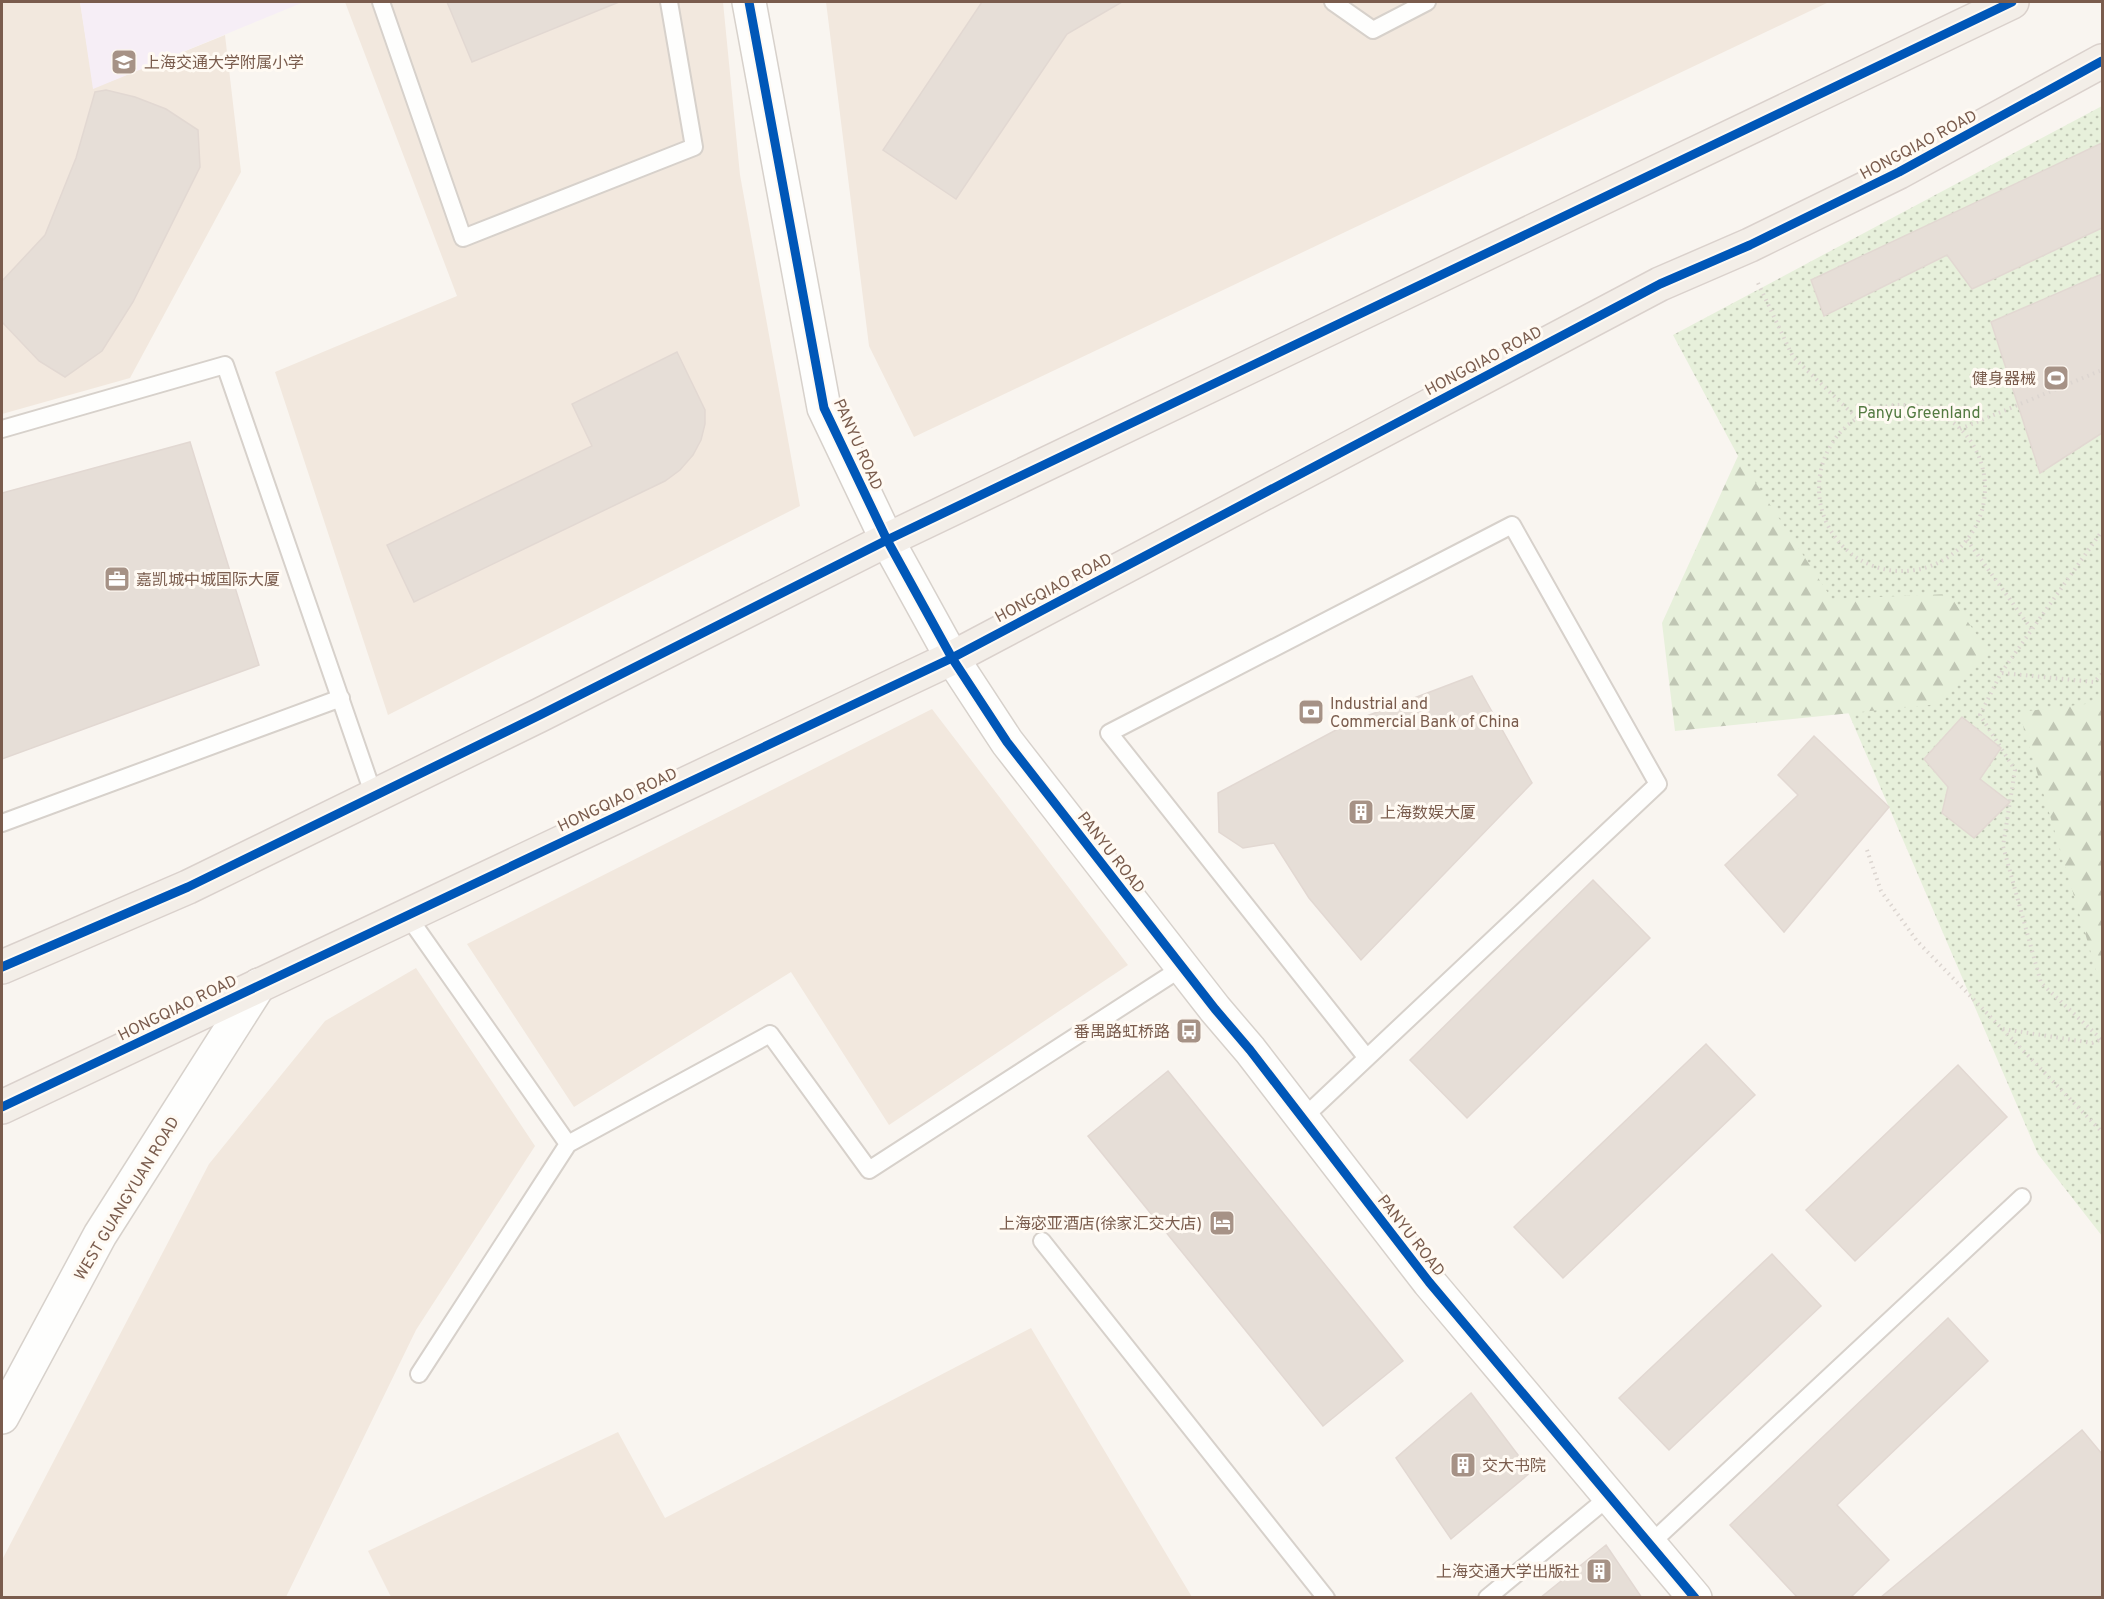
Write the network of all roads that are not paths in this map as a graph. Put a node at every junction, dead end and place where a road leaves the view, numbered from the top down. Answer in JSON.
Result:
{"nodes":[{"id":1,"x":381,"y":2,"type":"edge"},
{"id":2,"x":669,"y":2,"type":"edge"},
{"id":3,"x":749,"y":2,"type":"edge"},
{"id":4,"x":1333,"y":2,"type":"edge"},
{"id":5,"x":1427,"y":2,"type":"edge"},
{"id":6,"x":2012,"y":2,"type":"edge"},
{"id":7,"x":2103,"y":61,"type":"edge"},
{"id":8,"x":2,"y":429,"type":"edge"},
{"id":9,"x":887,"y":540,"type":"junction"},
{"id":10,"x":952,"y":658,"type":"junction"},
{"id":11,"x":340,"y":698,"type":"junction"},
{"id":12,"x":374,"y":795,"type":"junction"},
{"id":13,"x":2,"y":823,"type":"edge"},
{"id":14,"x":407,"y":915,"type":"junction"},
{"id":15,"x":2,"y":967,"type":"edge"},
{"id":16,"x":1183,"y":967,"type":"junction"},
{"id":17,"x":259,"y":985,"type":"junction"},
{"id":18,"x":1366,"y":1058,"type":"junction"},
{"id":19,"x":2,"y":1107,"type":"edge"},
{"id":20,"x":1302,"y":1119,"type":"junction"},
{"id":21,"x":568,"y":1144,"type":"junction"},
{"id":22,"x":2022,"y":1197,"type":"dead end"},
{"id":23,"x":1042,"y":1241,"type":"dead end"},
{"id":24,"x":419,"y":1374,"type":"dead end"},
{"id":25,"x":2,"y":1417,"type":"edge"},
{"id":26,"x":1610,"y":1496,"type":"junction"},
{"id":27,"x":1650,"y":1544,"type":"junction"},
{"id":28,"x":1694,"y":1597,"type":"edge"},
{"id":29,"x":1326,"y":1598,"type":"edge"},
{"id":30,"x":1487,"y":1598,"type":"edge"}],
"edges":[{"from":1,"to":2,"type":"lane"},
{"from":3,"to":9,"type":"street","name":"PANYU ROAD"},
{"from":4,"to":5,"type":"lane"},
{"from":6,"to":9,"type":"main road"},
{"from":7,"to":10,"type":"main road","name":"HONGQIAO ROAD"},
{"from":8,"to":11,"type":"lane"},
{"from":9,"to":10,"type":"street","name":"PANYU ROAD"},
{"from":9,"to":12,"type":"main road"},
{"from":10,"to":14,"type":"main road","name":"HONGQIAO ROAD"},
{"from":10,"to":16,"type":"street","name":"PANYU ROAD"},
{"from":11,"to":12,"type":"lane"},
{"from":11,"to":13,"type":"lane"},
{"from":12,"to":15,"type":"main road"},
{"from":14,"to":17,"type":"main road","name":"HONGQIAO ROAD"},
{"from":14,"to":21,"type":"lane"},
{"from":16,"to":20,"type":"street","name":"PANYU ROAD"},
{"from":16,"to":21,"type":"lane"},
{"from":17,"to":19,"type":"main road","name":"HONGQIAO ROAD"},
{"from":17,"to":25,"type":"street","name":"WEST GUANGYUAN ROAD"},
{"from":18,"to":18,"type":"lane"},
{"from":18,"to":20,"type":"lane"},
{"from":20,"to":26,"type":"street","name":"PANYU ROAD"},
{"from":21,"to":24,"type":"lane"},
{"from":22,"to":27,"type":"lane"},
{"from":23,"to":29,"type":"lane"},
{"from":26,"to":27,"type":"street","name":"PANYU ROAD"},
{"from":26,"to":30,"type":"lane"},
{"from":27,"to":28,"type":"street","name":"PANYU ROAD"}]}
